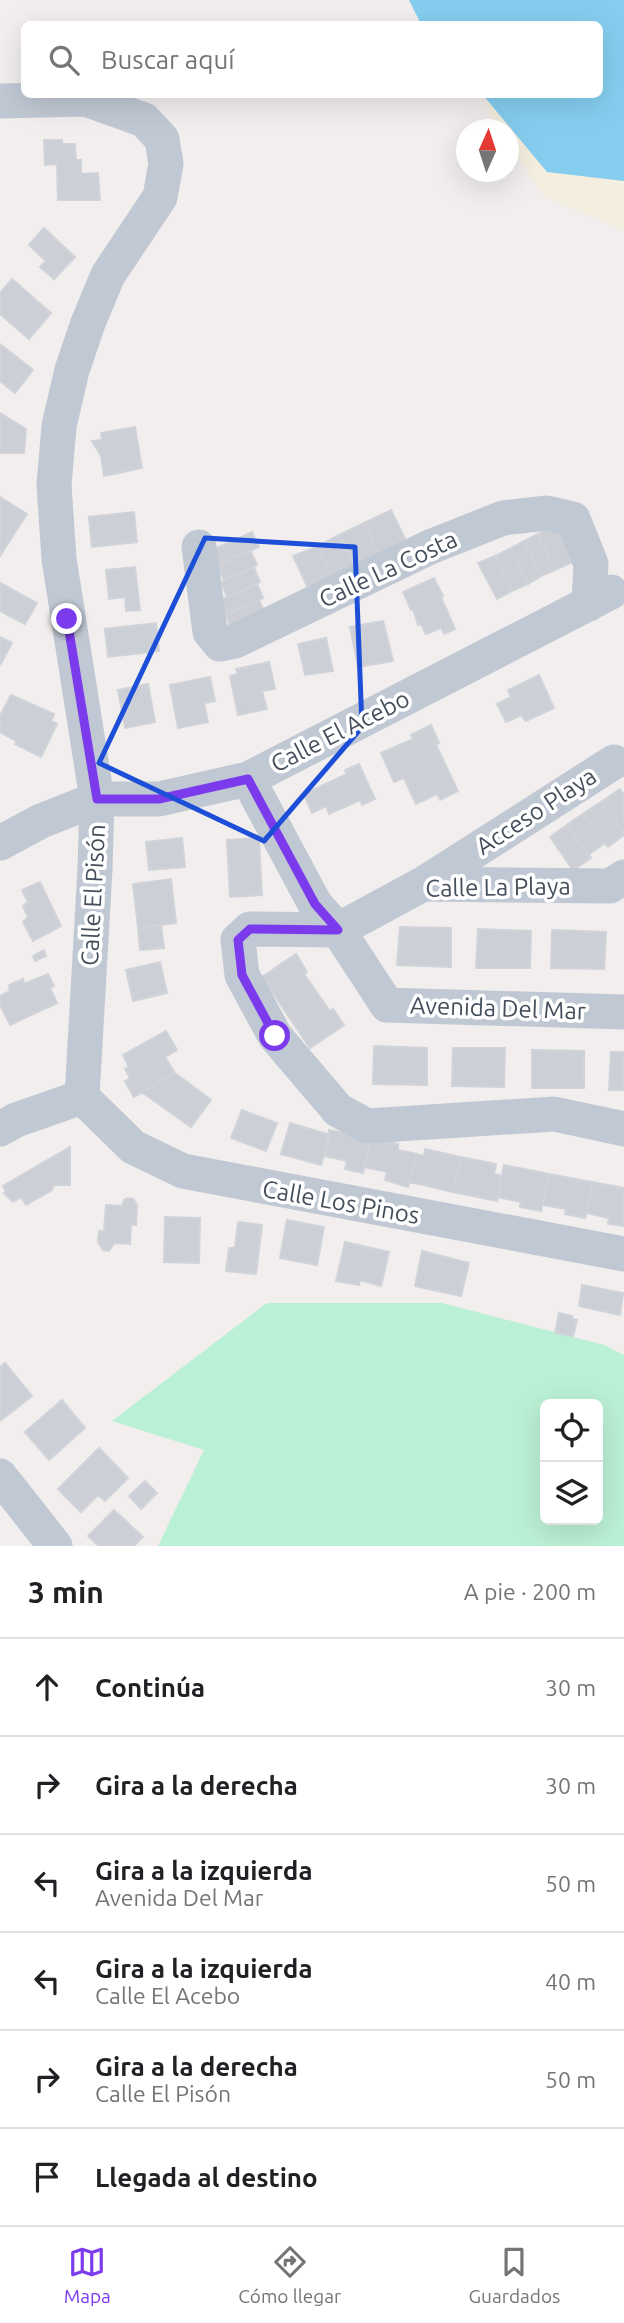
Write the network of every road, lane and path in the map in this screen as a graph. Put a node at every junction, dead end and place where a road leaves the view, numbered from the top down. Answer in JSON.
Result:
{"nodes":[{"id":1,"x":0,"y":100,"type":"edge"},
{"id":2,"x":199,"y":547,"type":"dead end"},
{"id":3,"x":600,"y":598,"type":"joint"},
{"id":4,"x":614,"y":762,"type":"dead end"},
{"id":5,"x":248,"y":779,"type":"junction"},
{"id":6,"x":97,"y":799,"type":"junction"},
{"id":7,"x":0,"y":843,"type":"edge"},
{"id":8,"x":624,"y":877,"type":"edge"},
{"id":9,"x":423,"y":884,"type":"junction"},
{"id":10,"x":338,"y":930,"type":"junction"},
{"id":11,"x":624,"y":1012,"type":"edge"},
{"id":12,"x":82,"y":1097,"type":"junction"},
{"id":13,"x":0,"y":1129,"type":"edge"},
{"id":14,"x":624,"y":1129,"type":"edge"},
{"id":15,"x":624,"y":1254,"type":"edge"},
{"id":16,"x":0,"y":1476,"type":"edge"},
{"id":17,"x":55,"y":1546,"type":"edge"}],
"edges":[{"from":1,"to":6,"type":"street","name":"Calle El Pisón"},
{"from":2,"to":3,"type":"street","name":"Calle La Costa"},
{"from":3,"to":5,"type":"street","name":"Calle El Acebo"},
{"from":4,"to":9,"type":"street","name":"Acceso Playa"},
{"from":5,"to":6,"type":"street","name":"Calle El Acebo"},
{"from":5,"to":10,"type":"street","name":"Avenida Del Mar"},
{"from":6,"to":7,"type":"street","name":"Calle El Acebo"},
{"from":6,"to":12,"type":"street","name":"Calle El Pisón"},
{"from":8,"to":9,"type":"street","name":"Calle La Playa"},
{"from":9,"to":10,"type":"street","name":"Calle La Playa"},
{"from":10,"to":11,"type":"street","name":"Avenida Del Mar"},
{"from":10,"to":14,"type":"street"},
{"from":12,"to":13,"type":"street"},
{"from":12,"to":15,"type":"street","name":"Calle Los Pinos"},
{"from":16,"to":17,"type":"street"}]}
